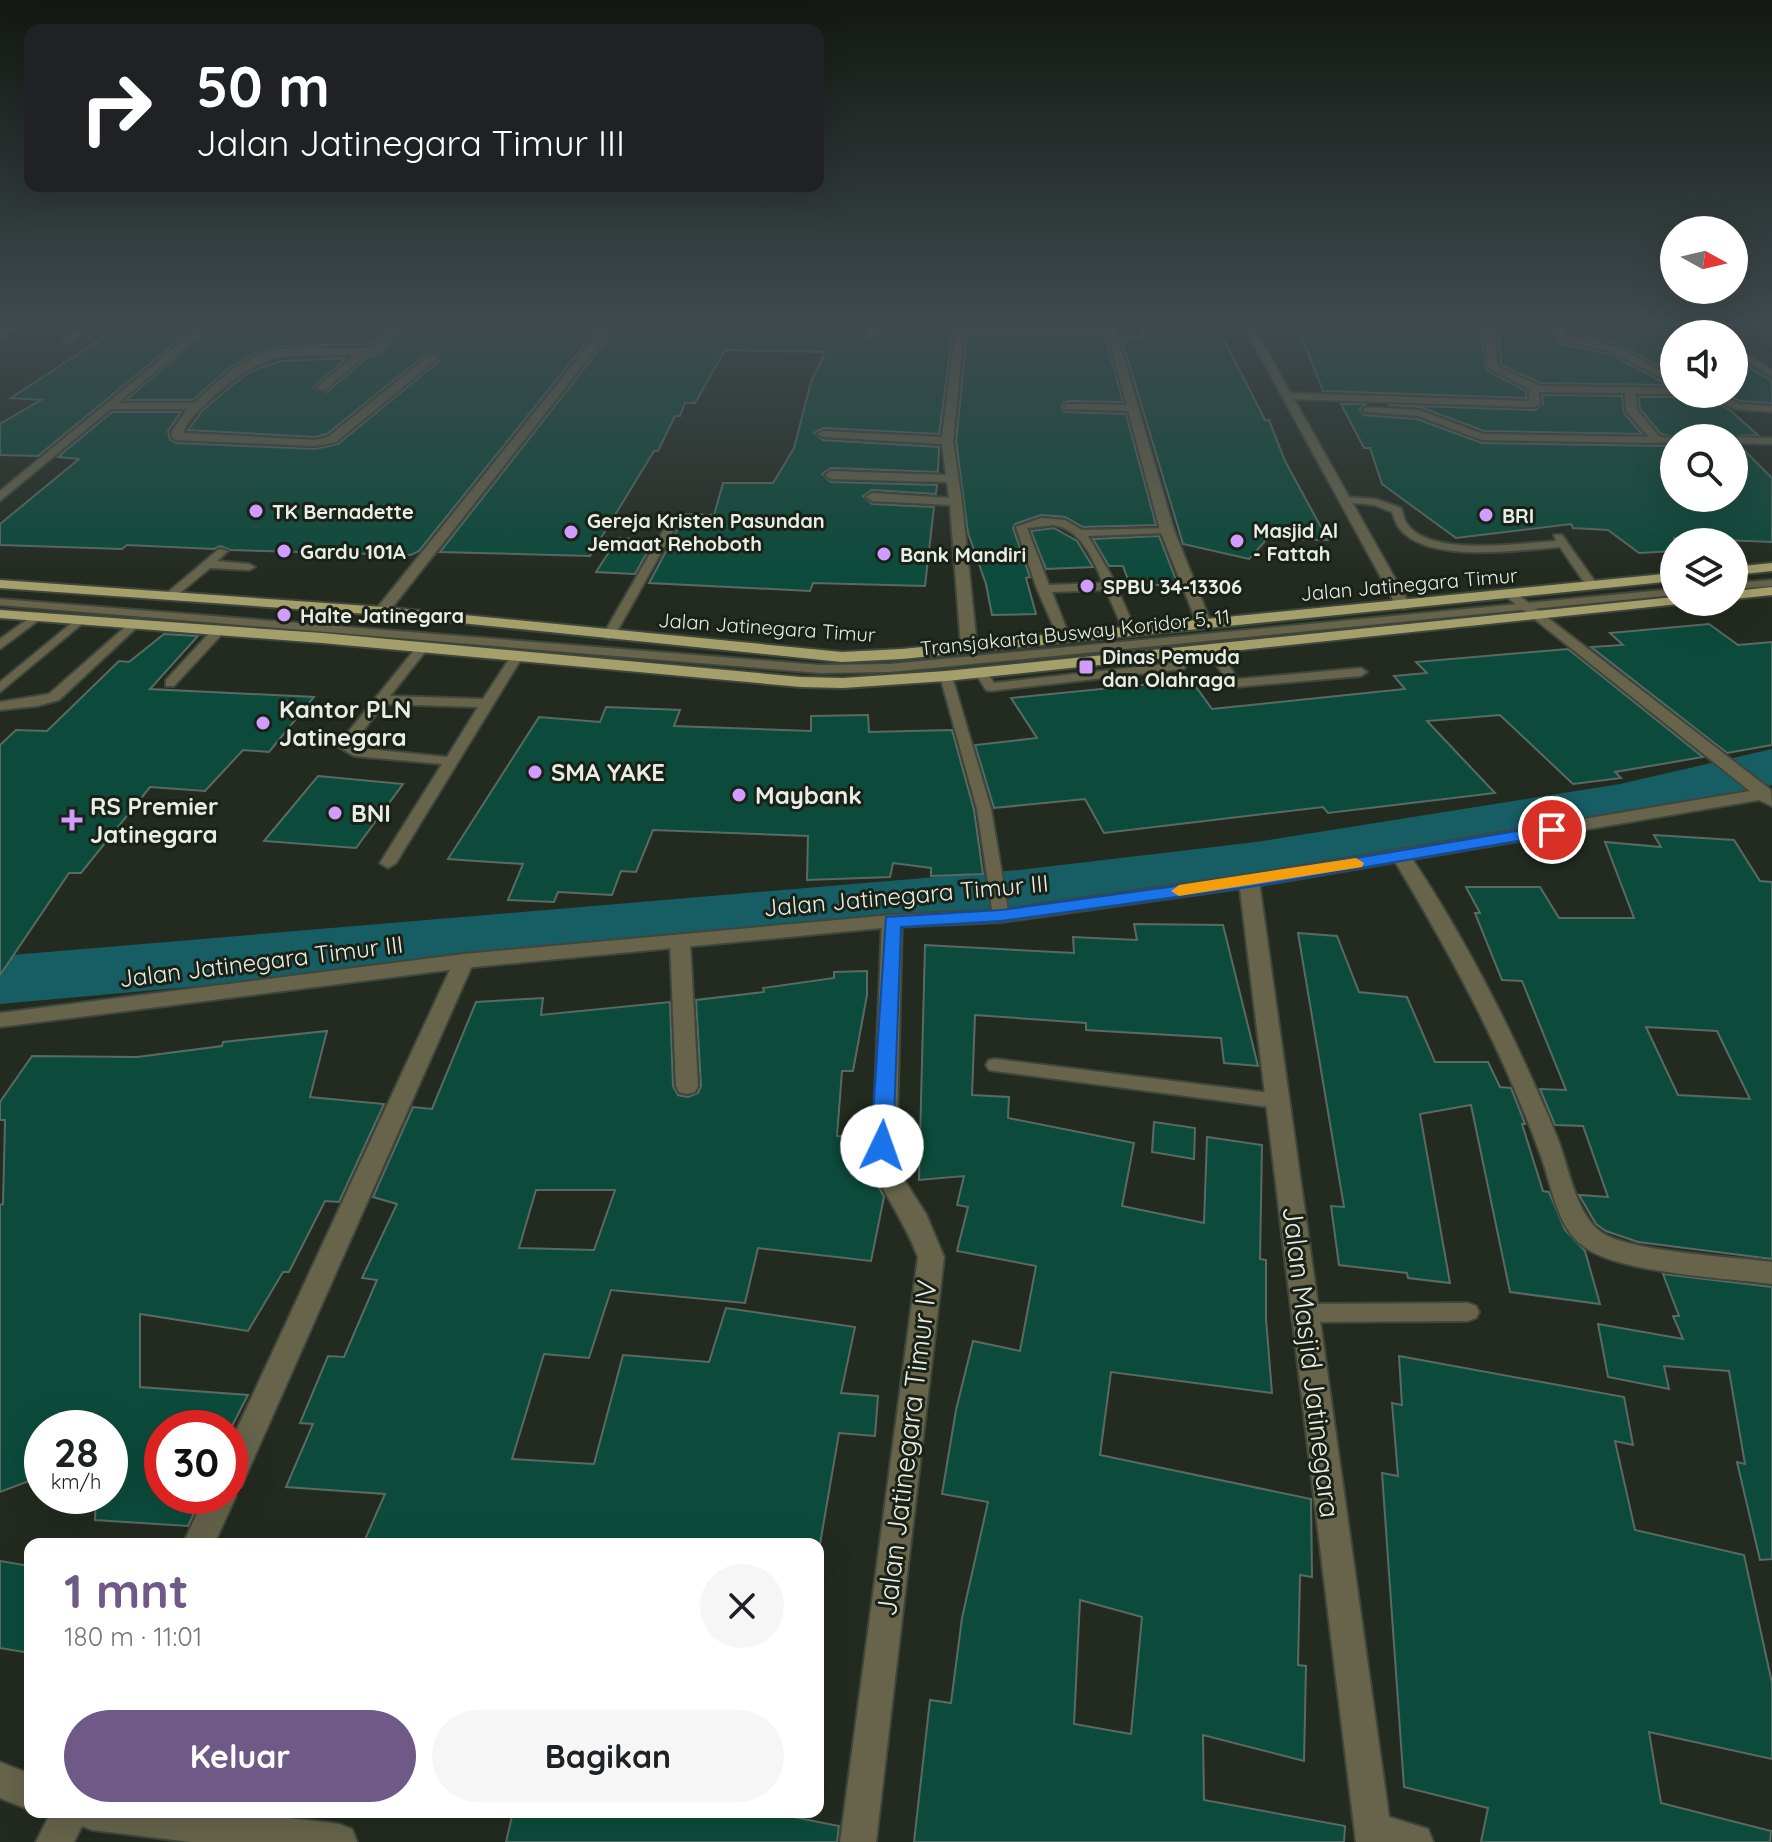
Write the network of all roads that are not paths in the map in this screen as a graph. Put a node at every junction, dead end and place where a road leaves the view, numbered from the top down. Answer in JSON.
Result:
{"nodes":[{"id":1,"x":109,"y":407,"type":"edge"},
{"id":2,"x":196,"y":407,"type":"edge"},
{"id":3,"x":372,"y":407,"type":"edge"},
{"id":4,"x":545,"y":407,"type":"edge"},
{"id":5,"x":949,"y":407,"type":"edge"},
{"id":6,"x":1069,"y":407,"type":"dead end"},
{"id":7,"x":1296,"y":407,"type":"edge"},
{"id":8,"x":1632,"y":407,"type":"edge"},
{"id":9,"x":1131,"y":408,"type":"joint"},
{"id":10,"x":1748,"y":408,"type":"edge"},
{"id":11,"x":1772,"y":409,"type":"edge"},
{"id":12,"x":1367,"y":410,"type":"dead end"},
{"id":13,"x":823,"y":434,"type":"dead end"},
{"id":14,"x":1657,"y":440,"type":"joint"},
{"id":15,"x":1748,"y":440,"type":"edge"},
{"id":16,"x":947,"y":441,"type":"junction"},
{"id":17,"x":1772,"y":441,"type":"edge"},
{"id":18,"x":831,"y":475,"type":"dead end"},
{"id":19,"x":952,"y":479,"type":"junction"},
{"id":20,"x":0,"y":497,"type":"edge"},
{"id":21,"x":872,"y":497,"type":"dead end"},
{"id":22,"x":1346,"y":500,"type":"junction"},
{"id":23,"x":956,"y":502,"type":"junction"},
{"id":24,"x":675,"y":519,"type":"dead end"},
{"id":25,"x":1167,"y":530,"type":"junction"},
{"id":26,"x":1079,"y":533,"type":"junction"},
{"id":27,"x":223,"y":551,"type":"dead end"},
{"id":28,"x":207,"y":564,"type":"junction"},
{"id":29,"x":249,"y":567,"type":"dead end"},
{"id":30,"x":1772,"y":567,"type":"edge"},
{"id":31,"x":1748,"y":570,"type":"edge"},
{"id":32,"x":1660,"y":579,"type":"edge"},
{"id":33,"x":1772,"y":583,"type":"edge"},
{"id":34,"x":0,"y":584,"type":"edge"},
{"id":35,"x":1748,"y":585,"type":"edge"},
{"id":36,"x":1110,"y":586,"type":"junction"},
{"id":37,"x":1592,"y":586,"type":"junction"},
{"id":38,"x":1043,"y":589,"type":"junction"},
{"id":39,"x":1772,"y":591,"type":"edge"},
{"id":40,"x":1660,"y":594,"type":"edge"},
{"id":41,"x":1748,"y":594,"type":"edge"},
{"id":42,"x":171,"y":595,"type":"junction"},
{"id":43,"x":1513,"y":595,"type":"junction"},
{"id":44,"x":0,"y":602,"type":"edge"},
{"id":45,"x":1660,"y":602,"type":"edge"},
{"id":46,"x":1403,"y":605,"type":"junction"},
{"id":47,"x":382,"y":611,"type":"junction"},
{"id":48,"x":1535,"y":611,"type":"junction"},
{"id":49,"x":0,"y":614,"type":"edge"},
{"id":50,"x":35,"y":618,"type":"junction"},
{"id":51,"x":79,"y":621,"type":"junction"},
{"id":52,"x":1204,"y":623,"type":"junction"},
{"id":53,"x":132,"y":625,"type":"junction"},
{"id":54,"x":218,"y":631,"type":"junction"},
{"id":55,"x":1130,"y":631,"type":"junction"},
{"id":56,"x":609,"y":635,"type":"junction"},
{"id":57,"x":1064,"y":638,"type":"junction"},
{"id":58,"x":0,"y":645,"type":"edge"},
{"id":59,"x":423,"y":647,"type":"junction"},
{"id":60,"x":969,"y":647,"type":"junction"},
{"id":61,"x":1211,"y":648,"type":"junction"},
{"id":62,"x":517,"y":656,"type":"junction"},
{"id":63,"x":1361,"y":672,"type":"dead end"},
{"id":64,"x":946,"y":676,"type":"junction"},
{"id":65,"x":170,"y":683,"type":"dead end"},
{"id":66,"x":0,"y":688,"type":"edge"},
{"id":67,"x":383,"y":700,"type":"junction"},
{"id":68,"x":487,"y":703,"type":"junction"},
{"id":69,"x":0,"y":706,"type":"edge"},
{"id":70,"x":451,"y":761,"type":"junction"},
{"id":71,"x":1767,"y":795,"type":"edge"},
{"id":72,"x":1400,"y":855,"type":"junction"},
{"id":73,"x":388,"y":863,"type":"dead end"},
{"id":74,"x":1249,"y":881,"type":"junction"},
{"id":75,"x":1000,"y":912,"type":"junction"},
{"id":76,"x":892,"y":921,"type":"junction"},
{"id":77,"x":680,"y":941,"type":"junction"},
{"id":78,"x":464,"y":961,"type":"junction"},
{"id":79,"x":0,"y":1020,"type":"edge"},
{"id":80,"x":995,"y":1065,"type":"dead end"},
{"id":81,"x":687,"y":1086,"type":"dead end"},
{"id":82,"x":1278,"y":1101,"type":"junction"},
{"id":83,"x":1772,"y":1273,"type":"edge"},
{"id":84,"x":1468,"y":1312,"type":"dead end"},
{"id":85,"x":1305,"y":1313,"type":"junction"},
{"id":86,"x":248,"y":1437,"type":"edge"},
{"id":87,"x":212,"y":1514,"type":"edge"},
{"id":88,"x":201,"y":1538,"type":"edge"},
{"id":89,"x":0,"y":1780,"type":"edge"},
{"id":90,"x":24,"y":1790,"type":"edge"},
{"id":91,"x":67,"y":1818,"type":"edge"},
{"id":92,"x":141,"y":1818,"type":"edge"},
{"id":93,"x":1373,"y":1837,"type":"edge"},
{"id":94,"x":54,"y":1842,"type":"edge"},
{"id":95,"x":339,"y":1842,"type":"edge"},
{"id":96,"x":858,"y":1842,"type":"edge"},
{"id":97,"x":1415,"y":1842,"type":"edge"}],
"edges":[{"from":1,"to":20,"type":"street"},
{"from":2,"to":3,"type":"street"},
{"from":4,"to":47,"type":"street"},
{"from":5,"to":16,"type":"street"},
{"from":6,"to":9,"type":"street"},
{"from":7,"to":22,"type":"street"},
{"from":8,"to":14,"type":"street"},
{"from":9,"to":25,"type":"street"},
{"from":10,"to":11,"type":"street"},
{"from":12,"to":14,"type":"lane"},
{"from":13,"to":16,"type":"street"},
{"from":15,"to":17,"type":"street"},
{"from":16,"to":19,"type":"street"},
{"from":18,"to":19,"type":"street"},
{"from":19,"to":23,"type":"street"},
{"from":21,"to":23,"type":"street"},
{"from":22,"to":37,"type":"lane"},
{"from":22,"to":46,"type":"street"},
{"from":23,"to":60,"type":"street"},
{"from":24,"to":56,"type":"lane"},
{"from":25,"to":26,"type":"lane"},
{"from":25,"to":52,"type":"street"},
{"from":26,"to":36,"type":"lane"},
{"from":26,"to":38,"type":"lane"},
{"from":27,"to":28,"type":"lane"},
{"from":28,"to":29,"type":"lane"},
{"from":28,"to":42,"type":"lane"},
{"from":30,"to":31,"type":"main road"},
{"from":32,"to":37,"type":"main road","name":"Jalan Jatinegara Timur"},
{"from":33,"to":35,"type":"lane"},
{"from":34,"to":42,"type":"main road","name":"Jalan Jatinegara Timur"},
{"from":36,"to":38,"type":"lane"},
{"from":36,"to":55,"type":"lane"},
{"from":37,"to":43,"type":"main road","name":"Jalan Jatinegara Timur"},
{"from":38,"to":57,"type":"lane"},
{"from":39,"to":41,"type":"main road"},
{"from":40,"to":48,"type":"lane","name":"Transjakarta Busway Koridor 5, 11"},
{"from":42,"to":47,"type":"main road","name":"Jalan Jatinegara Timur"},
{"from":43,"to":46,"type":"main road","name":"Jalan Jatinegara Timur"},
{"from":43,"to":48,"type":"street"},
{"from":44,"to":48,"type":"lane","name":"Transjakarta Busway Koridor 5, 11"},
{"from":45,"to":48,"type":"main road","name":"Jalan Jatinegara Timur"},
{"from":46,"to":52,"type":"main road","name":"Jalan Jatinegara Timur"},
{"from":47,"to":56,"type":"main road","name":"Jalan Jatinegara Timur"},
{"from":48,"to":61,"type":"main road","name":"Jalan Jatinegara Timur"},
{"from":48,"to":71,"type":"street"},
{"from":49,"to":50,"type":"main road","name":"Jalan Jatinegara Timur"},
{"from":50,"to":51,"type":"main road","name":"Jalan Jatinegara Timur"},
{"from":50,"to":58,"type":"lane"},
{"from":51,"to":53,"type":"main road","name":"Jalan Jatinegara Timur"},
{"from":51,"to":66,"type":"lane"},
{"from":52,"to":55,"type":"main road","name":"Jalan Jatinegara Timur"},
{"from":53,"to":54,"type":"main road","name":"Jalan Jatinegara Timur"},
{"from":53,"to":69,"type":"lane"},
{"from":54,"to":59,"type":"main road","name":"Jalan Jatinegara Timur"},
{"from":54,"to":65,"type":"lane"},
{"from":55,"to":57,"type":"main road","name":"Jalan Jatinegara Timur"},
{"from":56,"to":60,"type":"main road","name":"Jalan Jatinegara Timur"},
{"from":57,"to":60,"type":"main road","name":"Jalan Jatinegara Timur"},
{"from":59,"to":62,"type":"main road","name":"Jalan Jatinegara Timur"},
{"from":59,"to":67,"type":"lane"},
{"from":61,"to":63,"type":"lane"},
{"from":61,"to":64,"type":"main road","name":"Jalan Jatinegara Timur"},
{"from":62,"to":64,"type":"main road","name":"Jalan Jatinegara Timur"},
{"from":62,"to":68,"type":"lane"},
{"from":64,"to":75,"type":"lane"},
{"from":67,"to":68,"type":"lane"},
{"from":67,"to":70,"type":"lane"},
{"from":68,"to":70,"type":"lane"},
{"from":70,"to":73,"type":"lane"},
{"from":71,"to":72,"type":"street","name":"Jalan Jatinegara Timur III"},
{"from":72,"to":74,"type":"street","name":"Jalan Jatinegara Timur III"},
{"from":72,"to":83,"type":"street"},
{"from":74,"to":75,"type":"street","name":"Jalan Jatinegara Timur III"},
{"from":74,"to":82,"type":"street","name":"Jalan Masjid Jatinegara"},
{"from":75,"to":76,"type":"street","name":"Jalan Jatinegara Timur III"},
{"from":76,"to":77,"type":"street","name":"Jalan Jatinegara Timur III"},
{"from":76,"to":96,"type":"street","name":"Jalan Jatinegara Timur IV"},
{"from":77,"to":78,"type":"street","name":"Jalan Jatinegara Timur III"},
{"from":77,"to":81,"type":"street"},
{"from":78,"to":79,"type":"street","name":"Jalan Jatinegara Timur III"},
{"from":78,"to":86,"type":"street"},
{"from":80,"to":82,"type":"lane"},
{"from":82,"to":85,"type":"street","name":"Jalan Masjid Jatinegara"},
{"from":84,"to":85,"type":"lane"},
{"from":85,"to":93,"type":"street","name":"Jalan Masjid Jatinegara"},
{"from":87,"to":88,"type":"street"},
{"from":89,"to":90,"type":"street"},
{"from":91,"to":94,"type":"street"},
{"from":92,"to":95,"type":"street"},
{"from":93,"to":97,"type":"street"}]}
